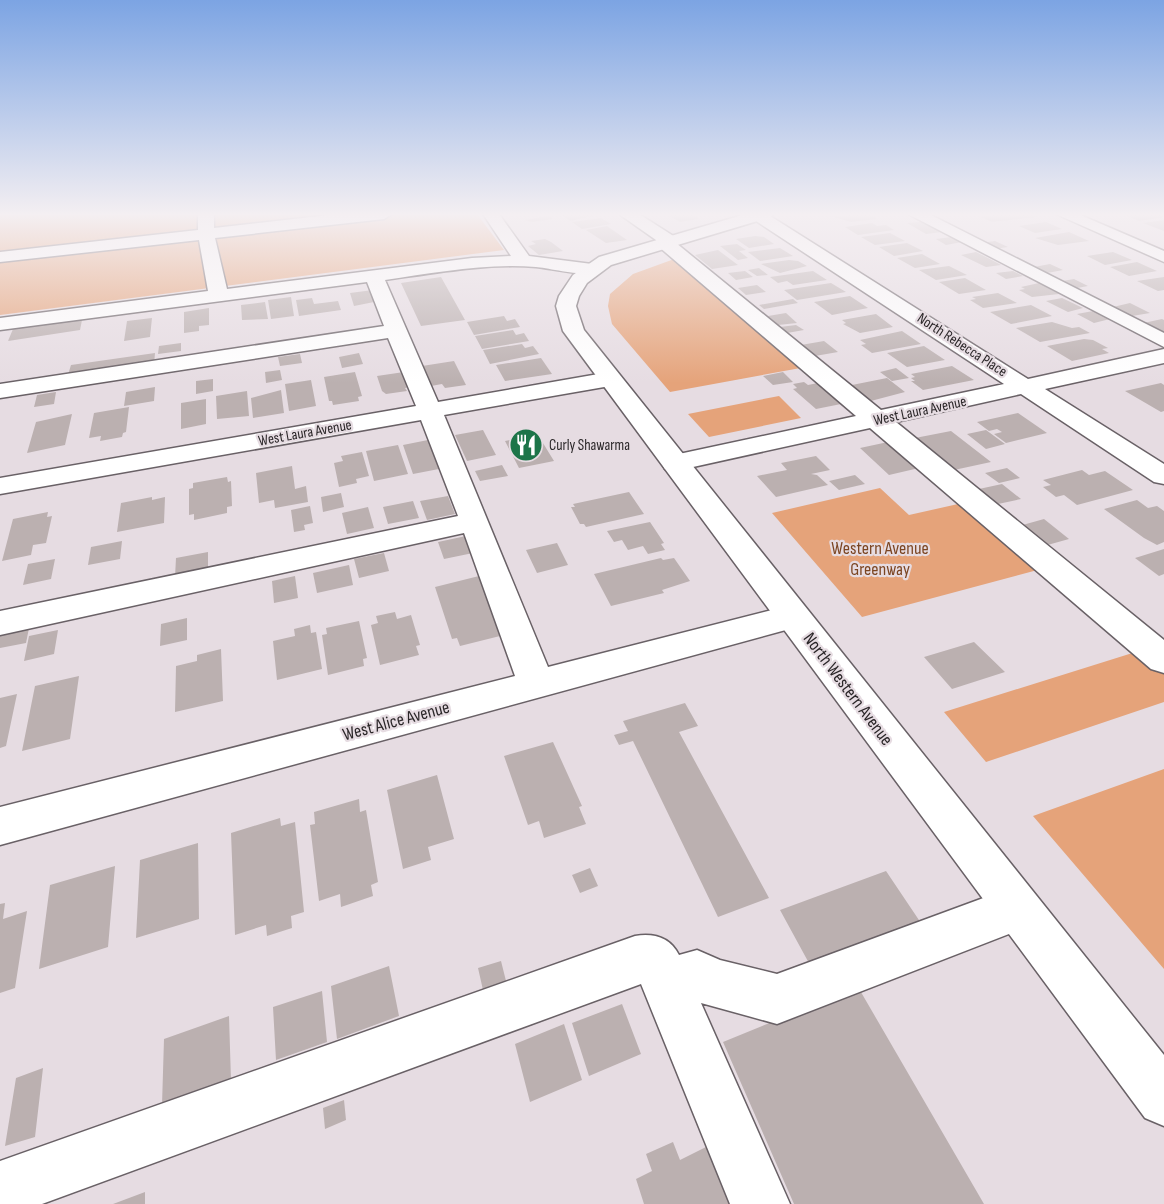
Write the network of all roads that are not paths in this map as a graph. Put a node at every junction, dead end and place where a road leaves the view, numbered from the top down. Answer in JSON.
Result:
{"nodes":[{"id":1,"x":214,"y":270,"type":"edge"},
{"id":2,"x":411,"y":270,"type":"edge"},
{"id":3,"x":546,"y":270,"type":"edge"},
{"id":4,"x":569,"y":270,"type":"edge"},
{"id":5,"x":593,"y":270,"type":"edge"},
{"id":6,"x":708,"y":270,"type":"edge"},
{"id":7,"x":851,"y":270,"type":"edge"},
{"id":8,"x":863,"y":270,"type":"edge"},
{"id":9,"x":1026,"y":270,"type":"edge"},
{"id":10,"x":587,"y":274,"type":"junction"},
{"id":11,"x":373,"y":275,"type":"junction"},
{"id":12,"x":219,"y":296,"type":"junction"},
{"id":13,"x":0,"y":324,"type":"edge"},
{"id":14,"x":396,"y":330,"type":"junction"},
{"id":15,"x":1164,"y":341,"type":"edge"},
{"id":16,"x":1164,"y":356,"type":"edge"},
{"id":17,"x":610,"y":379,"type":"junction"},
{"id":18,"x":1054,"y":382,"type":"junction"},
{"id":19,"x":1028,"y":387,"type":"junction"},
{"id":20,"x":0,"y":391,"type":"edge"},
{"id":21,"x":1100,"y":410,"type":"dead end"},
{"id":22,"x":428,"y":411,"type":"junction"},
{"id":23,"x":879,"y":420,"type":"junction"},
{"id":24,"x":675,"y":463,"type":"junction"},
{"id":25,"x":1164,"y":476,"type":"edge"},
{"id":26,"x":0,"y":486,"type":"edge"},
{"id":27,"x":474,"y":522,"type":"junction"},
{"id":28,"x":792,"y":617,"type":"junction"},
{"id":29,"x":0,"y":623,"type":"edge"},
{"id":30,"x":1164,"y":660,"type":"edge"},
{"id":31,"x":536,"y":683,"type":"junction"},
{"id":32,"x":0,"y":826,"type":"edge"},
{"id":33,"x":1016,"y":909,"type":"junction"},
{"id":34,"x":667,"y":983,"type":"junction"},
{"id":35,"x":1164,"y":1099,"type":"edge"},
{"id":36,"x":0,"y":1190,"type":"edge"},
{"id":37,"x":760,"y":1204,"type":"edge"}],
"edges":[{"from":1,"to":12,"type":"street"},
{"from":2,"to":11,"type":"street"},
{"from":3,"to":10,"type":"street"},
{"from":4,"to":10,"type":"street"},
{"from":5,"to":10,"type":"street"},
{"from":6,"to":23,"type":"street"},
{"from":7,"to":19,"type":"street","name":"North Rebecca Place"},
{"from":8,"to":18,"type":"street","name":"North Rebecca Place"},
{"from":9,"to":15,"type":"street"},
{"from":10,"to":17,"type":"street","name":"North Western Avenue"},
{"from":11,"to":12,"type":"street"},
{"from":11,"to":14,"type":"street"},
{"from":12,"to":13,"type":"street"},
{"from":14,"to":20,"type":"street"},
{"from":14,"to":22,"type":"street"},
{"from":16,"to":18,"type":"street","name":"West Laura Avenue"},
{"from":17,"to":22,"type":"street","name":"West Laura Avenue"},
{"from":17,"to":24,"type":"street","name":"North Western Avenue"},
{"from":18,"to":19,"type":"street","name":"West Laura Avenue"},
{"from":18,"to":21,"type":"street","name":"North Rebecca Place"},
{"from":19,"to":23,"type":"street","name":"West Laura Avenue"},
{"from":19,"to":25,"type":"street","name":"North Rebecca Place"},
{"from":22,"to":26,"type":"street","name":"West Laura Avenue"},
{"from":22,"to":27,"type":"street"},
{"from":23,"to":24,"type":"street","name":"West Laura Avenue"},
{"from":23,"to":30,"type":"street"},
{"from":24,"to":28,"type":"street","name":"North Western Avenue"},
{"from":27,"to":29,"type":"street"},
{"from":27,"to":31,"type":"street"},
{"from":28,"to":31,"type":"street","name":"West Alice Avenue"},
{"from":28,"to":33,"type":"street","name":"North Western Avenue"},
{"from":31,"to":32,"type":"street","name":"West Alice Avenue"},
{"from":33,"to":34,"type":"street"},
{"from":33,"to":35,"type":"street","name":"North Western Avenue"},
{"from":34,"to":36,"type":"street"},
{"from":34,"to":37,"type":"street"}]}
